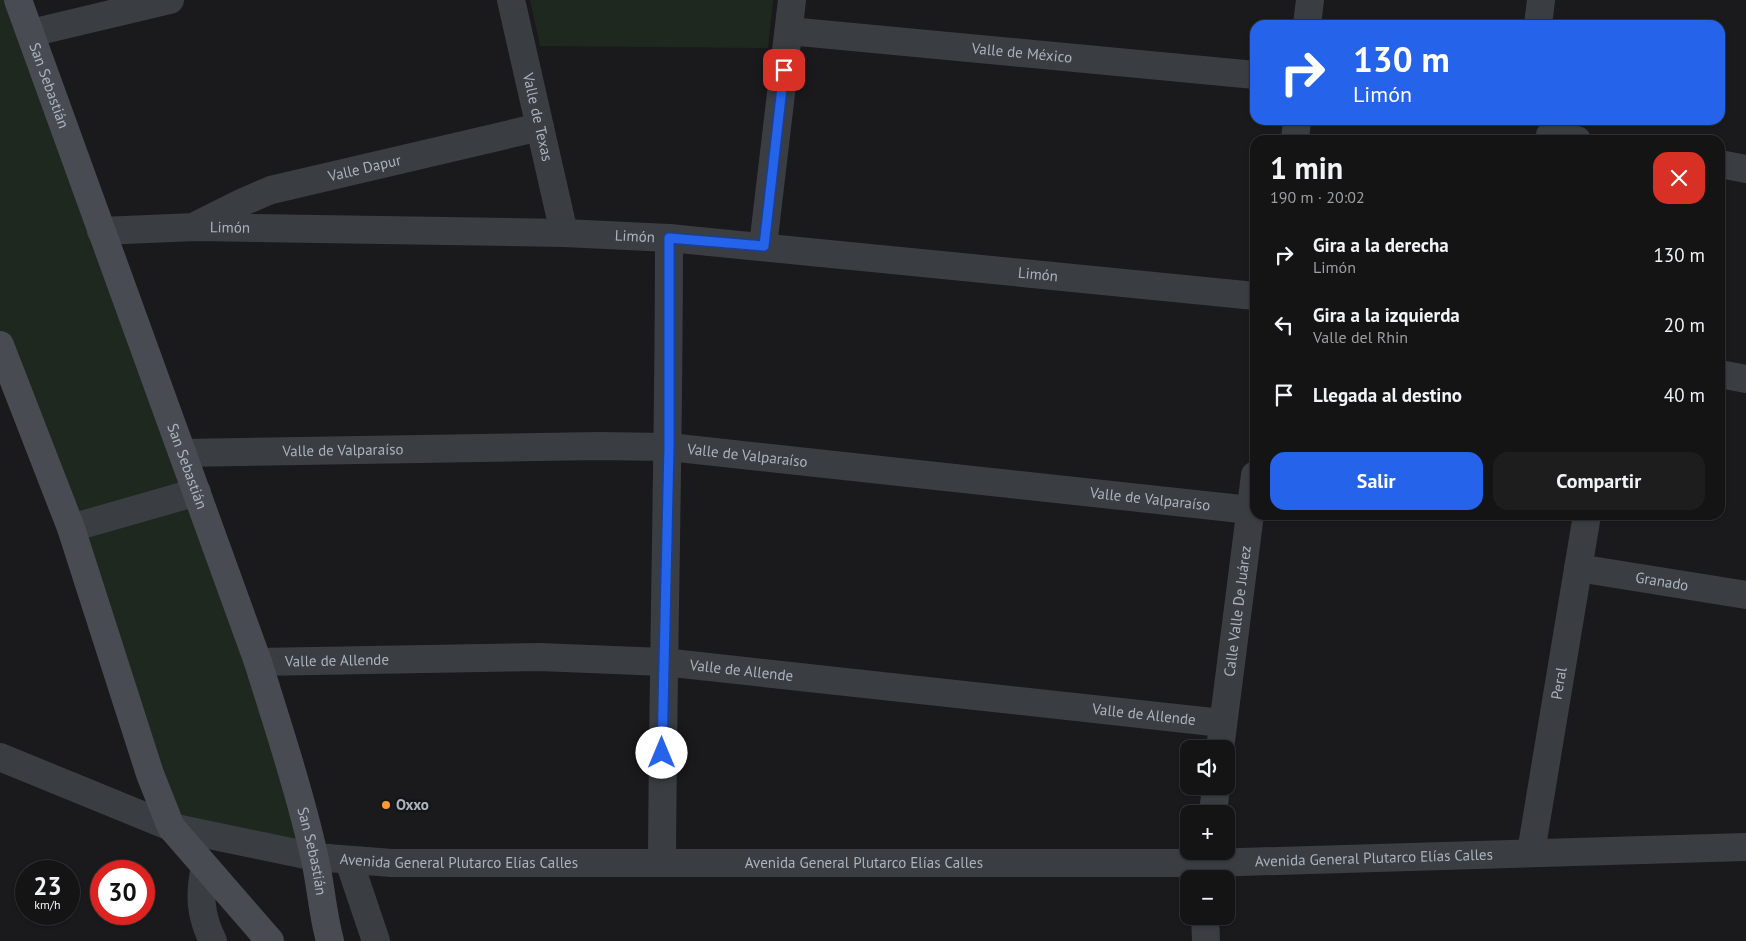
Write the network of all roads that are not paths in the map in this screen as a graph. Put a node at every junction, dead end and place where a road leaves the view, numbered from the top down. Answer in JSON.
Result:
{"nodes":[{"id":1,"x":18,"y":0,"type":"edge"},
{"id":2,"x":170,"y":0,"type":"edge"},
{"id":3,"x":510,"y":0,"type":"edge"},
{"id":4,"x":792,"y":0,"type":"edge"},
{"id":5,"x":1310,"y":0,"type":"edge"},
{"id":6,"x":1541,"y":0,"type":"edge"},
{"id":7,"x":1308,"y":20,"type":"edge"},
{"id":8,"x":1539,"y":20,"type":"edge"},
{"id":9,"x":789,"y":32,"type":"junction"},
{"id":10,"x":31,"y":33,"type":"junction"},
{"id":11,"x":1250,"y":75,"type":"edge"},
{"id":12,"x":540,"y":127,"type":"junction"},
{"id":13,"x":1725,"y":165,"type":"edge"},
{"id":14,"x":1746,"y":169,"type":"edge"},
{"id":15,"x":195,"y":227,"type":"junction"},
{"id":16,"x":101,"y":231,"type":"junction"},
{"id":17,"x":564,"y":233,"type":"junction"},
{"id":18,"x":669,"y":238,"type":"junction"},
{"id":19,"x":764,"y":246,"type":"junction"},
{"id":20,"x":1250,"y":295,"type":"edge"},
{"id":21,"x":0,"y":345,"type":"edge"},
{"id":22,"x":1725,"y":375,"type":"edge"},
{"id":23,"x":1746,"y":379,"type":"edge"},
{"id":24,"x":669,"y":447,"type":"junction"},
{"id":25,"x":183,"y":453,"type":"junction"},
{"id":26,"x":197,"y":492,"type":"junction"},
{"id":27,"x":1250,"y":510,"type":"joint"},
{"id":28,"x":1586,"y":520,"type":"edge"},
{"id":29,"x":71,"y":528,"type":"junction"},
{"id":30,"x":1578,"y":568,"type":"junction"},
{"id":31,"x":1746,"y":595,"type":"edge"},
{"id":32,"x":258,"y":662,"type":"junction"},
{"id":33,"x":663,"y":662,"type":"junction"},
{"id":34,"x":1221,"y":736,"type":"edge"},
{"id":35,"x":0,"y":757,"type":"edge"},
{"id":36,"x":171,"y":827,"type":"junction"},
{"id":37,"x":1746,"y":847,"type":"edge"},
{"id":38,"x":1531,"y":852,"type":"junction"},
{"id":39,"x":315,"y":857,"type":"junction"},
{"id":40,"x":1180,"y":857,"type":"edge"},
{"id":41,"x":1235,"y":857,"type":"edge"},
{"id":42,"x":348,"y":861,"type":"junction"},
{"id":43,"x":662,"y":863,"type":"junction"},
{"id":44,"x":205,"y":867,"type":"junction"},
{"id":45,"x":1205,"y":925,"type":"edge"},
{"id":46,"x":213,"y":941,"type":"edge"},
{"id":47,"x":270,"y":941,"type":"edge"},
{"id":48,"x":330,"y":941,"type":"edge"},
{"id":49,"x":376,"y":941,"type":"edge"},
{"id":50,"x":1206,"y":941,"type":"edge"}],
"edges":[{"from":1,"to":10,"type":"main road","name":"San Sebastián"},
{"from":2,"to":10,"type":"street"},
{"from":3,"to":12,"type":"street","name":"Valle de Texas"},
{"from":4,"to":9,"type":"street"},
{"from":5,"to":7,"type":"street"},
{"from":6,"to":8,"type":"street"},
{"from":9,"to":11,"type":"street","name":"Valle de México"},
{"from":9,"to":19,"type":"street"},
{"from":10,"to":16,"type":"main road","name":"San Sebastián"},
{"from":12,"to":15,"type":"street","name":"Valle Dapur"},
{"from":12,"to":17,"type":"street","name":"Valle de Texas"},
{"from":13,"to":14,"type":"street"},
{"from":15,"to":16,"type":"street","name":"Limón"},
{"from":15,"to":17,"type":"street","name":"Limón"},
{"from":16,"to":25,"type":"main road","name":"San Sebastián"},
{"from":17,"to":18,"type":"street","name":"Limón"},
{"from":18,"to":19,"type":"street","name":"Limón"},
{"from":18,"to":24,"type":"street"},
{"from":19,"to":20,"type":"street","name":"Limón"},
{"from":21,"to":29,"type":"main road"},
{"from":22,"to":23,"type":"street"},
{"from":24,"to":25,"type":"street","name":"Valle de Valparaíso"},
{"from":24,"to":27,"type":"street","name":"Valle de Valparaíso"},
{"from":24,"to":33,"type":"street"},
{"from":25,"to":26,"type":"main road","name":"San Sebastián"},
{"from":26,"to":29,"type":"street"},
{"from":26,"to":32,"type":"main road","name":"San Sebastián"},
{"from":27,"to":34,"type":"street","name":"Calle Valle De Juárez"},
{"from":28,"to":30,"type":"street","name":"Peral"},
{"from":29,"to":36,"type":"main road"},
{"from":30,"to":31,"type":"street","name":"Granado"},
{"from":30,"to":38,"type":"street","name":"Peral"},
{"from":32,"to":33,"type":"street","name":"Valle de Allende"},
{"from":32,"to":39,"type":"main road","name":"San Sebastián"},
{"from":33,"to":34,"type":"street","name":"Valle de Allende"},
{"from":33,"to":43,"type":"street"},
{"from":35,"to":36,"type":"street","name":"Avenida General Plutarco Elías Calles"},
{"from":36,"to":39,"type":"street","name":"Avenida General Plutarco Elías Calles"},
{"from":36,"to":44,"type":"main road"},
{"from":37,"to":38,"type":"street","name":"Avenida General Plutarco Elías Calles"},
{"from":38,"to":41,"type":"street","name":"Avenida General Plutarco Elías Calles"},
{"from":39,"to":42,"type":"street","name":"Avenida General Plutarco Elías Calles"},
{"from":39,"to":48,"type":"main road","name":"San Sebastián"},
{"from":40,"to":43,"type":"street","name":"Avenida General Plutarco Elías Calles"},
{"from":42,"to":43,"type":"street","name":"Avenida General Plutarco Elías Calles"},
{"from":42,"to":49,"type":"street"},
{"from":44,"to":46,"type":"street"},
{"from":44,"to":47,"type":"main road"},
{"from":45,"to":50,"type":"street"}]}
